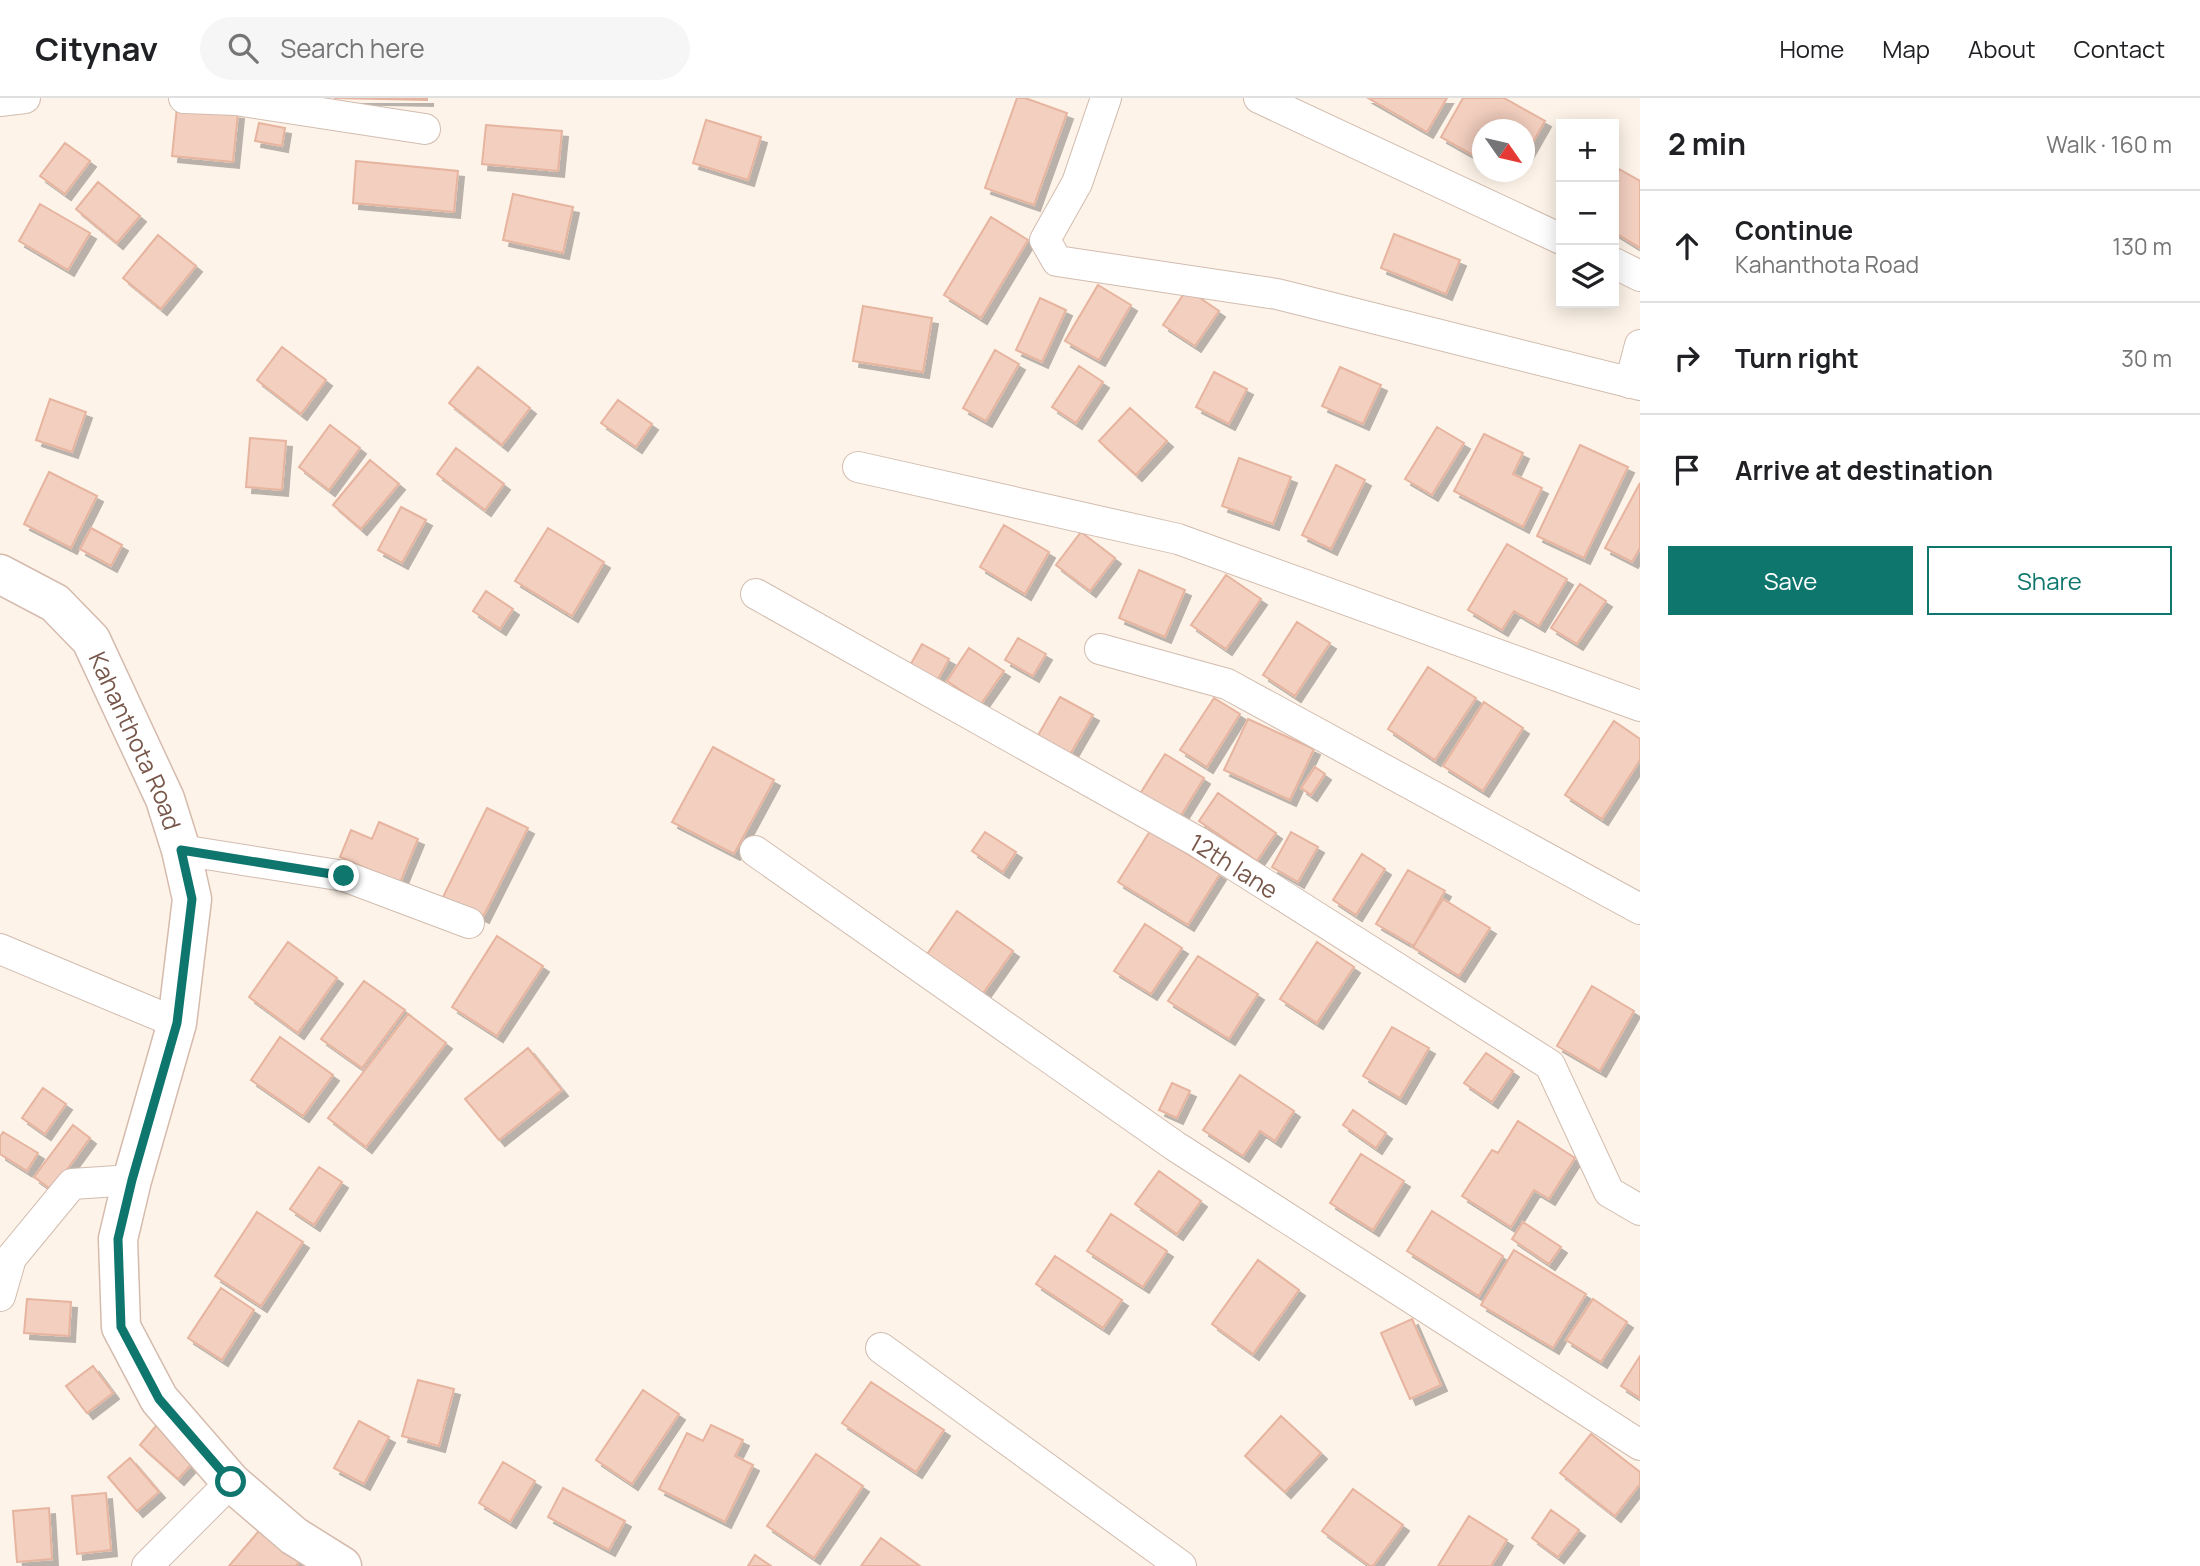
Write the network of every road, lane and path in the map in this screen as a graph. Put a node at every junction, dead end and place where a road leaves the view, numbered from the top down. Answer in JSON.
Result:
{"nodes":[{"id":1,"x":25,"y":98,"type":"edge"},
{"id":2,"x":184,"y":98,"type":"edge"},
{"id":3,"x":1106,"y":98,"type":"edge"},
{"id":4,"x":1259,"y":98,"type":"edge"},
{"id":5,"x":0,"y":101,"type":"edge"},
{"id":6,"x":425,"y":129,"type":"dead end"},
{"id":7,"x":1556,"y":237,"type":"edge"},
{"id":8,"x":1619,"y":266,"type":"edge"},
{"id":9,"x":1640,"y":276,"type":"edge"},
{"id":10,"x":1640,"y":345,"type":"edge"},
{"id":11,"x":1635,"y":384,"type":"edge"},
{"id":12,"x":858,"y":467,"type":"dead end"},
{"id":13,"x":0,"y":574,"type":"edge"},
{"id":14,"x":755,"y":594,"type":"dead end"},
{"id":15,"x":1100,"y":649,"type":"dead end"},
{"id":16,"x":1640,"y":706,"type":"edge"},
{"id":17,"x":181,"y":850,"type":"junction"},
{"id":18,"x":755,"y":851,"type":"dead end"},
{"id":19,"x":1640,"y":909,"type":"edge"},
{"id":20,"x":469,"y":923,"type":"dead end"},
{"id":21,"x":2,"y":954,"type":"edge"},
{"id":22,"x":177,"y":1023,"type":"junction"},
{"id":23,"x":132,"y":1180,"type":"junction"},
{"id":24,"x":1640,"y":1210,"type":"edge"},
{"id":25,"x":0,"y":1296,"type":"edge"},
{"id":26,"x":881,"y":1348,"type":"dead end"},
{"id":27,"x":1640,"y":1446,"type":"edge"},
{"id":28,"x":231,"y":1482,"type":"junction"},
{"id":29,"x":147,"y":1566,"type":"edge"},
{"id":30,"x":342,"y":1566,"type":"edge"},
{"id":31,"x":1181,"y":1566,"type":"edge"}],
"edges":[{"from":1,"to":5,"type":"street"},
{"from":2,"to":6,"type":"street"},
{"from":3,"to":11,"type":"street"},
{"from":4,"to":7,"type":"street"},
{"from":8,"to":9,"type":"street"},
{"from":10,"to":11,"type":"street"},
{"from":12,"to":16,"type":"street"},
{"from":13,"to":17,"type":"main road","name":"Kahanthota Road"},
{"from":14,"to":24,"type":"street","name":"12th lane"},
{"from":15,"to":19,"type":"street"},
{"from":17,"to":20,"type":"street"},
{"from":17,"to":22,"type":"main road","name":"Kahanthota Road"},
{"from":18,"to":27,"type":"street"},
{"from":21,"to":22,"type":"street"},
{"from":22,"to":23,"type":"main road","name":"Kahanthota Road"},
{"from":23,"to":25,"type":"street"},
{"from":23,"to":28,"type":"main road","name":"Kahanthota Road"},
{"from":26,"to":31,"type":"street"},
{"from":28,"to":29,"type":"street"},
{"from":28,"to":30,"type":"main road","name":"Kahanthota Road"}]}
